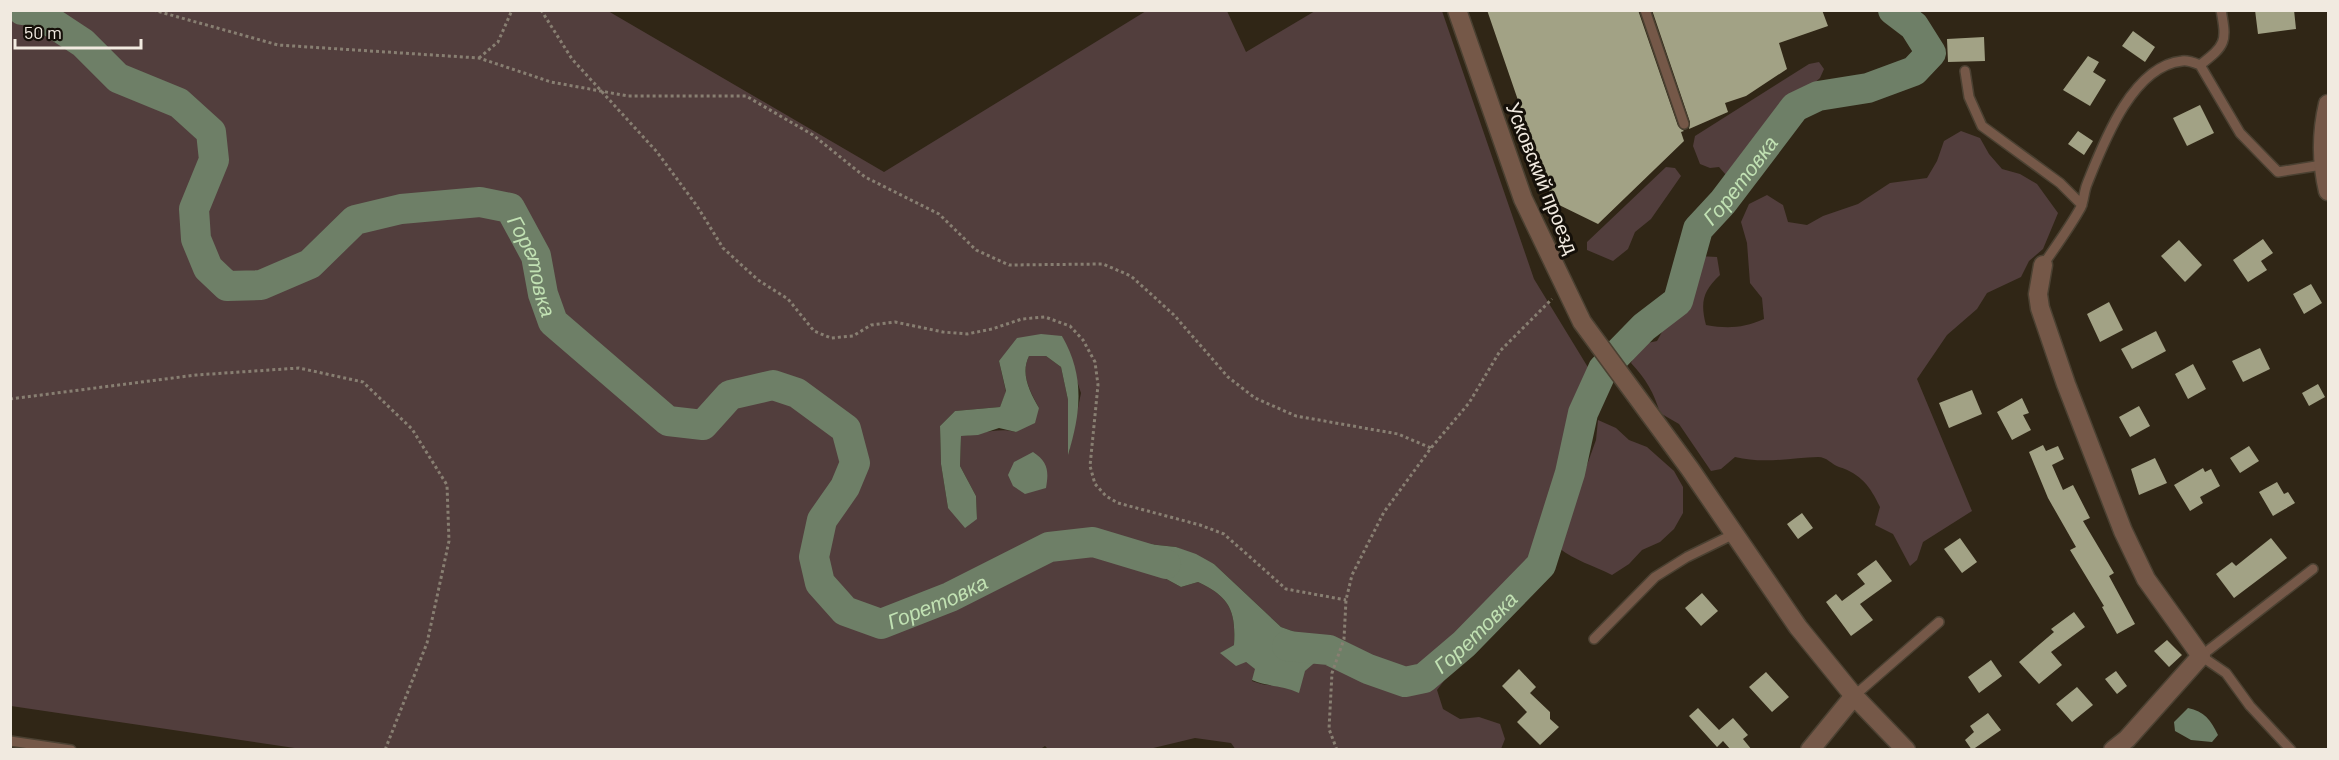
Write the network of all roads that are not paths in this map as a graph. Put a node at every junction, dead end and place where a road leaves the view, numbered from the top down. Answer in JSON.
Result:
{"nodes":[{"id":1,"x":1457,"y":10,"type":"edge"},
{"id":2,"x":1645,"y":10,"type":"edge"},
{"id":3,"x":2221,"y":10,"type":"edge"},
{"id":4,"x":2200,"y":65,"type":"junction"},
{"id":5,"x":1965,"y":70,"type":"dead end"},
{"id":6,"x":2328,"y":104,"type":"edge"},
{"id":7,"x":1684,"y":124,"type":"dead end"},
{"id":8,"x":2322,"y":165,"type":"junction"},
{"id":9,"x":2328,"y":191,"type":"edge"},
{"id":10,"x":2082,"y":205,"type":"junction"},
{"id":11,"x":2043,"y":265,"type":"joint"},
{"id":12,"x":1734,"y":534,"type":"junction"},
{"id":13,"x":2313,"y":569,"type":"dead end"},
{"id":14,"x":1939,"y":622,"type":"dead end"},
{"id":15,"x":1594,"y":639,"type":"dead end"},
{"id":16,"x":2201,"y":656,"type":"junction"},
{"id":17,"x":1854,"y":696,"type":"junction"},
{"id":18,"x":10,"y":741,"type":"edge"},
{"id":19,"x":71,"y":750,"type":"edge"},
{"id":20,"x":1810,"y":750,"type":"edge"},
{"id":21,"x":1906,"y":750,"type":"edge"},
{"id":22,"x":2113,"y":750,"type":"edge"},
{"id":23,"x":2291,"y":750,"type":"edge"}],
"edges":[{"from":1,"to":12,"type":"street","name":"Усковский проезд"},
{"from":2,"to":7,"type":"lane"},
{"from":3,"to":4,"type":"lane"},
{"from":4,"to":8,"type":"lane"},
{"from":4,"to":10,"type":"lane"},
{"from":5,"to":10,"type":"lane"},
{"from":6,"to":8,"type":"street"},
{"from":8,"to":9,"type":"street"},
{"from":10,"to":11,"type":"lane"},
{"from":11,"to":16,"type":"street"},
{"from":12,"to":15,"type":"lane"},
{"from":12,"to":17,"type":"street","name":"Усковский проезд"},
{"from":13,"to":16,"type":"lane"},
{"from":14,"to":17,"type":"lane"},
{"from":16,"to":22,"type":"street"},
{"from":16,"to":23,"type":"lane"},
{"from":17,"to":20,"type":"street"},
{"from":17,"to":21,"type":"street","name":"Усковский проезд"},
{"from":18,"to":19,"type":"lane"}]}
